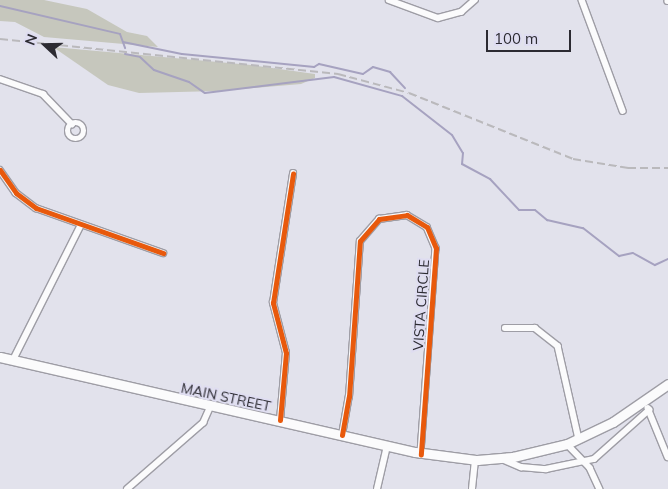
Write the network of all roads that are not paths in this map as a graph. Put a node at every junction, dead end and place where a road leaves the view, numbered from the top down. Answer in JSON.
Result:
{"nodes":[{"id":1,"x":388,"y":0,"type":"edge"},
{"id":2,"x":475,"y":0,"type":"edge"},
{"id":3,"x":582,"y":0,"type":"edge"},
{"id":4,"x":0,"y":79,"type":"edge"},
{"id":5,"x":623,"y":111,"type":"dead end"},
{"id":6,"x":72,"y":124,"type":"dead end"},
{"id":7,"x":0,"y":170,"type":"edge"},
{"id":8,"x":293,"y":174,"type":"dead end"},
{"id":9,"x":81,"y":225,"type":"junction"},
{"id":10,"x":163,"y":253,"type":"dead end"},
{"id":11,"x":505,"y":328,"type":"dead end"},
{"id":12,"x":0,"y":357,"type":"edge"},
{"id":13,"x":13,"y":360,"type":"junction"},
{"id":14,"x":668,"y":384,"type":"edge"},
{"id":15,"x":645,"y":400,"type":"junction"},
{"id":16,"x":211,"y":406,"type":"junction"},
{"id":17,"x":649,"y":410,"type":"junction"},
{"id":18,"x":280,"y":420,"type":"junction"},
{"id":19,"x":342,"y":435,"type":"junction"},
{"id":20,"x":579,"y":439,"type":"junction"},
{"id":21,"x":567,"y":444,"type":"junction"},
{"id":22,"x":387,"y":446,"type":"junction"},
{"id":23,"x":421,"y":454,"type":"junction"},
{"id":24,"x":668,"y":457,"type":"edge"},
{"id":25,"x":502,"y":459,"type":"junction"},
{"id":26,"x":475,"y":460,"type":"junction"},
{"id":27,"x":583,"y":462,"type":"junction"},
{"id":28,"x":127,"y":489,"type":"edge"},
{"id":29,"x":377,"y":489,"type":"edge"},
{"id":30,"x":472,"y":489,"type":"edge"},
{"id":31,"x":600,"y":489,"type":"edge"}],
"edges":[{"from":1,"to":2,"type":"street"},
{"from":3,"to":5,"type":"street"},
{"from":4,"to":6,"type":"street"},
{"from":7,"to":9,"type":"street"},
{"from":8,"to":18,"type":"street"},
{"from":9,"to":10,"type":"street"},
{"from":9,"to":13,"type":"street"},
{"from":11,"to":20,"type":"street"},
{"from":12,"to":13,"type":"main road","name":"MAIN STREET"},
{"from":13,"to":16,"type":"main road","name":"MAIN STREET"},
{"from":14,"to":15,"type":"main road","name":"MAIN STREET"},
{"from":15,"to":17,"type":"street"},
{"from":15,"to":20,"type":"main road","name":"MAIN STREET"},
{"from":16,"to":18,"type":"main road","name":"MAIN STREET"},
{"from":16,"to":28,"type":"street"},
{"from":17,"to":24,"type":"street"},
{"from":17,"to":27,"type":"street"},
{"from":18,"to":19,"type":"main road","name":"MAIN STREET"},
{"from":19,"to":22,"type":"main road","name":"MAIN STREET"},
{"from":19,"to":23,"type":"street","name":"VISTA CIRCLE"},
{"from":20,"to":21,"type":"main road","name":"MAIN STREET"},
{"from":21,"to":25,"type":"main road","name":"MAIN STREET"},
{"from":21,"to":27,"type":"street"},
{"from":22,"to":23,"type":"main road","name":"MAIN STREET"},
{"from":22,"to":29,"type":"street"},
{"from":23,"to":26,"type":"main road","name":"MAIN STREET"},
{"from":25,"to":26,"type":"main road","name":"MAIN STREET"},
{"from":25,"to":27,"type":"street"},
{"from":26,"to":30,"type":"street"},
{"from":27,"to":31,"type":"street"}]}
